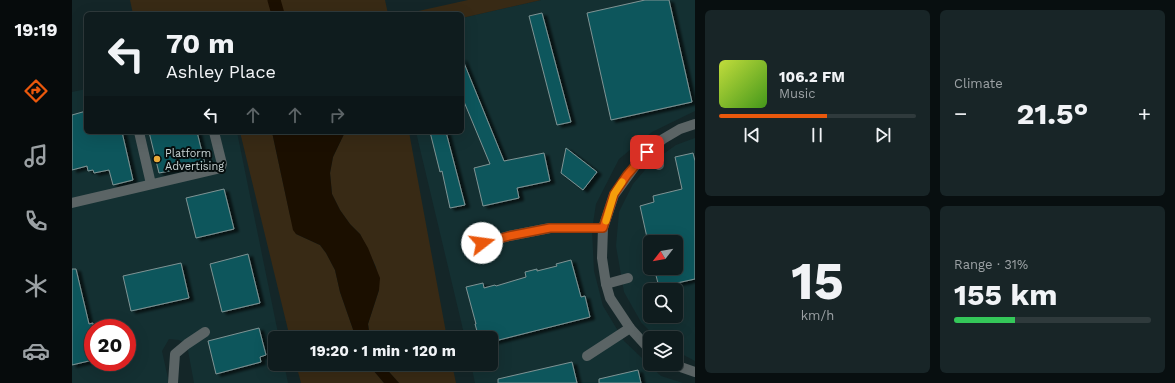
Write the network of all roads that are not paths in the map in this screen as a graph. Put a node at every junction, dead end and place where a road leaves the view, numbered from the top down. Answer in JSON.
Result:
{"nodes":[{"id":1,"x":695,"y":124,"type":"edge"},
{"id":2,"x":139,"y":134,"type":"edge"},
{"id":3,"x":214,"y":134,"type":"edge"},
{"id":4,"x":653,"y":146,"type":"junction"},
{"id":5,"x":659,"y":165,"type":"dead end"},
{"id":6,"x":151,"y":184,"type":"junction"},
{"id":7,"x":72,"y":203,"type":"edge"},
{"id":8,"x":603,"y":228,"type":"junction"},
{"id":9,"x":482,"y":243,"type":"dead end"},
{"id":10,"x":628,"y":278,"type":"dead end"},
{"id":11,"x":606,"y":284,"type":"junction"},
{"id":12,"x":630,"y":328,"type":"junction"},
{"id":13,"x":205,"y":332,"type":"dead end"},
{"id":14,"x":643,"y":342,"type":"edge"},
{"id":15,"x":587,"y":356,"type":"dead end"},
{"id":16,"x":683,"y":368,"type":"edge"},
{"id":17,"x":695,"y":372,"type":"edge"},
{"id":18,"x":173,"y":383,"type":"edge"}],
"edges":[{"from":1,"to":4,"type":"street"},
{"from":2,"to":6,"type":"street"},
{"from":3,"to":6,"type":"street"},
{"from":4,"to":5,"type":"street"},
{"from":4,"to":8,"type":"street"},
{"from":6,"to":7,"type":"street"},
{"from":8,"to":9,"type":"street"},
{"from":8,"to":11,"type":"street"},
{"from":10,"to":11,"type":"street"},
{"from":11,"to":12,"type":"street"},
{"from":12,"to":14,"type":"street"},
{"from":12,"to":15,"type":"street"},
{"from":13,"to":18,"type":"street"},
{"from":16,"to":17,"type":"street"}]}
